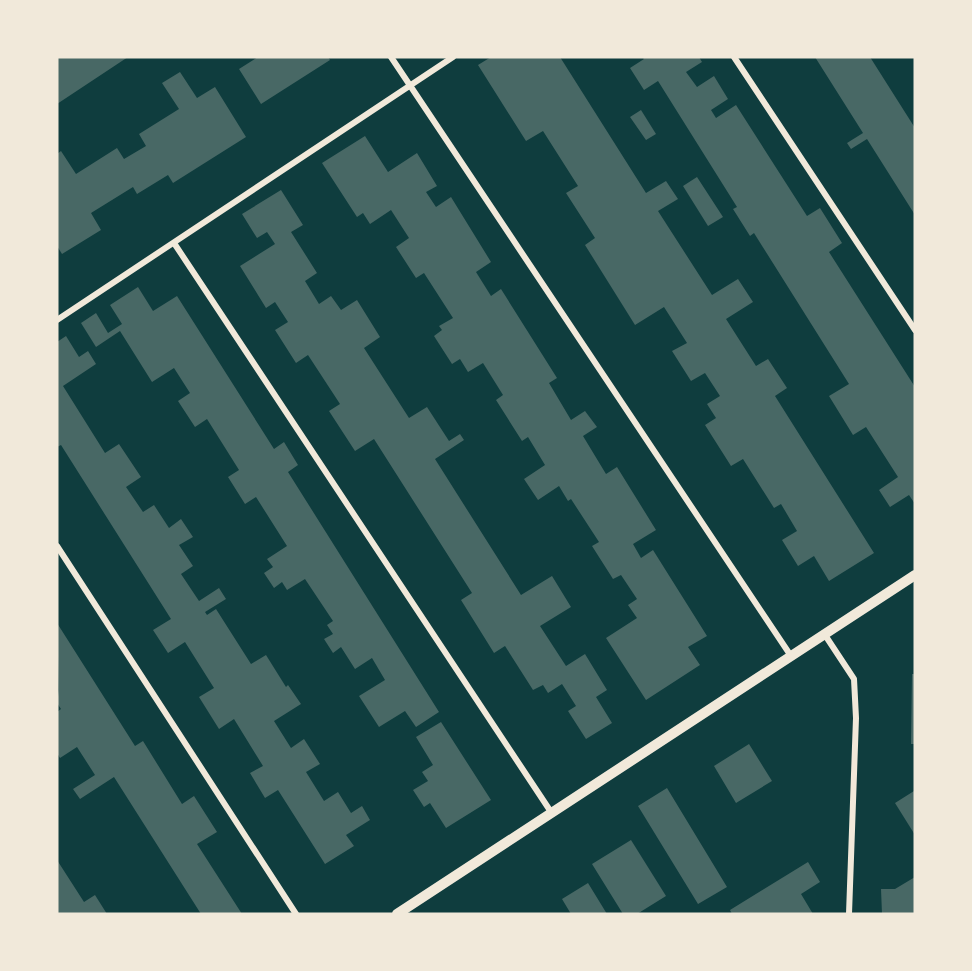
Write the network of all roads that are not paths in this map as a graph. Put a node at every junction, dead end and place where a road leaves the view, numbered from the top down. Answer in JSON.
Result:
{"nodes":[{"id":1,"x":391,"y":57,"type":"edge"},
{"id":2,"x":453,"y":57,"type":"edge"},
{"id":3,"x":734,"y":57,"type":"edge"},
{"id":4,"x":410,"y":86,"type":"junction"},
{"id":5,"x":174,"y":243,"type":"junction"},
{"id":6,"x":57,"y":320,"type":"edge"},
{"id":7,"x":915,"y":330,"type":"edge"},
{"id":8,"x":57,"y":546,"type":"edge"},
{"id":9,"x":915,"y":575,"type":"edge"},
{"id":10,"x":825,"y":635,"type":"junction"},
{"id":11,"x":791,"y":656,"type":"junction"},
{"id":12,"x":551,"y":812,"type":"junction"},
{"id":13,"x":296,"y":914,"type":"edge"},
{"id":14,"x":398,"y":914,"type":"edge"},
{"id":15,"x":849,"y":914,"type":"edge"}],
"edges":[{"from":1,"to":4,"type":"street"},
{"from":2,"to":4,"type":"street"},
{"from":3,"to":7,"type":"street"},
{"from":4,"to":5,"type":"street"},
{"from":4,"to":11,"type":"street"},
{"from":5,"to":6,"type":"street"},
{"from":5,"to":12,"type":"street"},
{"from":8,"to":13,"type":"street"},
{"from":9,"to":10,"type":"street"},
{"from":10,"to":11,"type":"street"},
{"from":10,"to":15,"type":"street"},
{"from":11,"to":12,"type":"street"},
{"from":12,"to":14,"type":"street"}]}
